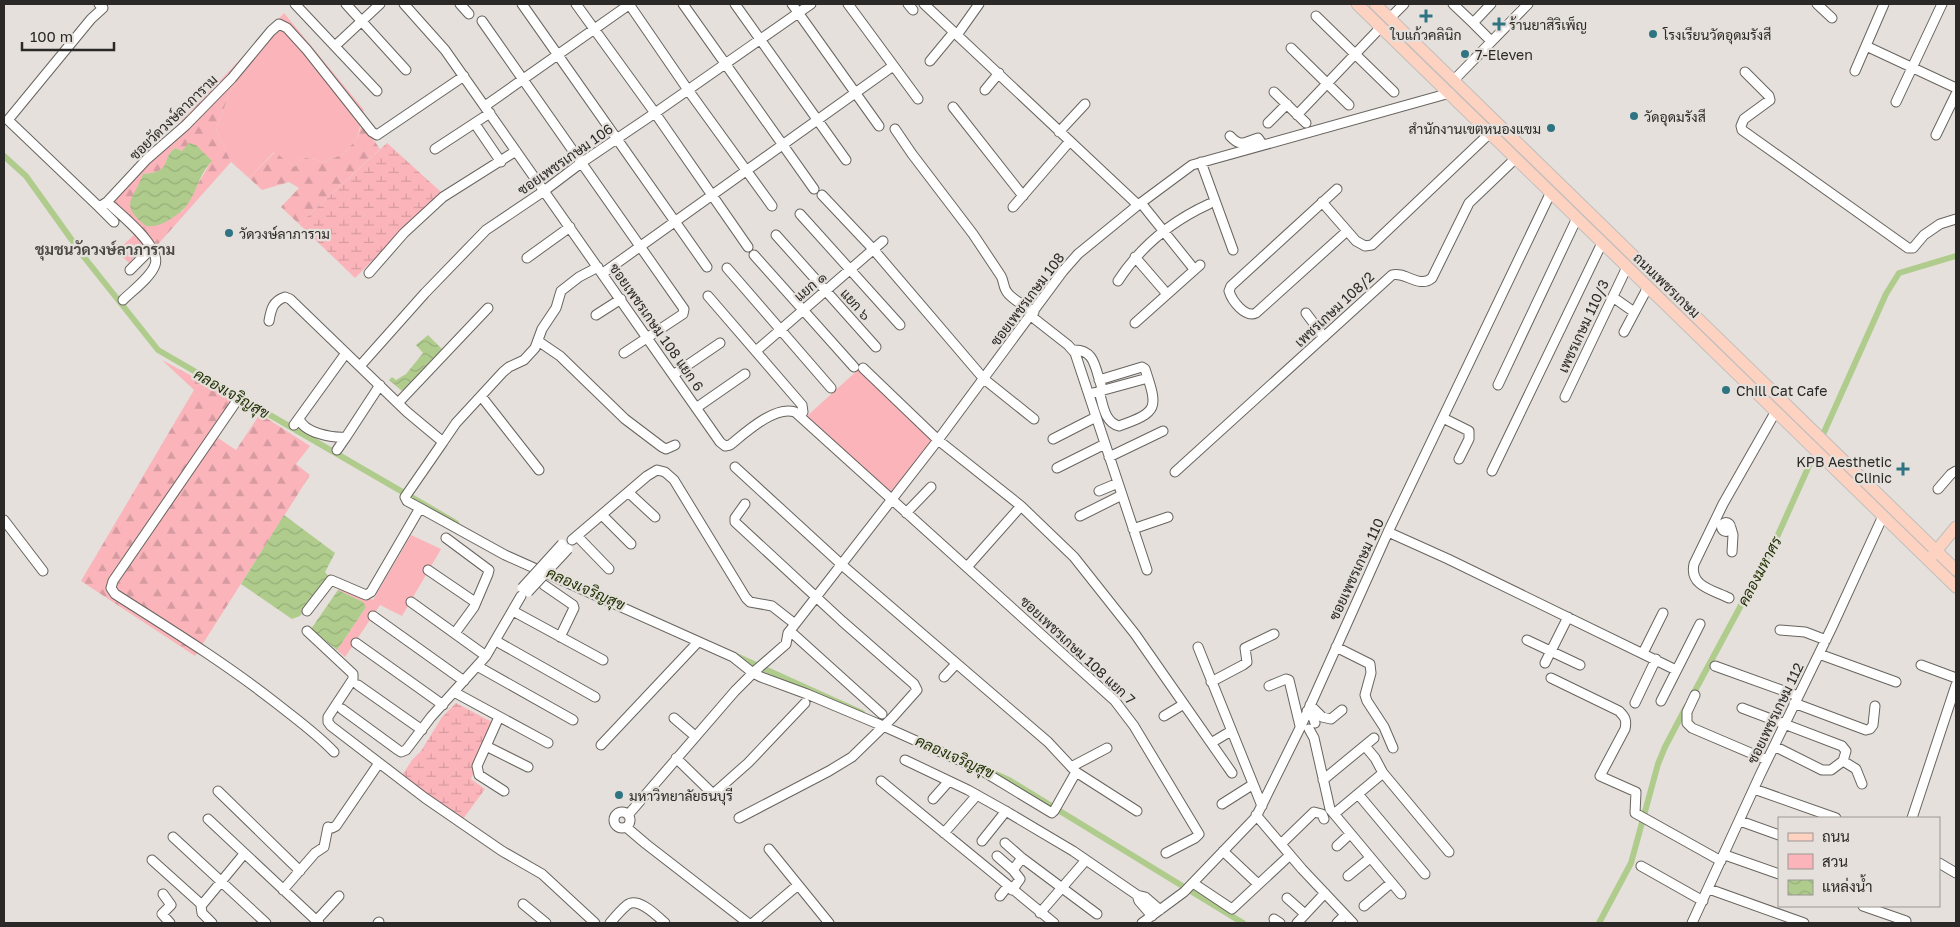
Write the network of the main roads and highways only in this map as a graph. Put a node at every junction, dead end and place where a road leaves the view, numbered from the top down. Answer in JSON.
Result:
{"nodes":[{"id":1,"x":1357,"y":4,"type":"edge"},
{"id":2,"x":1375,"y":4,"type":"edge"},
{"id":3,"x":1635,"y":257,"type":"junction"},
{"id":4,"x":1627,"y":266,"type":"junction"},
{"id":5,"x":1956,"y":527,"type":"edge"},
{"id":6,"x":1933,"y":555,"type":"junction"},
{"id":7,"x":1956,"y":570,"type":"edge"},
{"id":8,"x":1956,"y":587,"type":"edge"}],
"edges":[{"from":1,"to":4,"type":"main road","name":"ถนนเพชรเกษม"},
{"from":2,"to":3,"type":"main road","name":"ถนนเพชรเกษม"},
{"from":3,"to":4,"type":"main road"},
{"from":3,"to":6,"type":"main road","name":"ถนนเพชรเกษม"},
{"from":4,"to":6,"type":"main road","name":"ถนนเพชรเกษม"},
{"from":5,"to":6,"type":"main road"},
{"from":6,"to":7,"type":"main road","name":"ถนนเพชรเกษม"},
{"from":6,"to":8,"type":"main road","name":"ถนนเพชรเกษม"}]}
